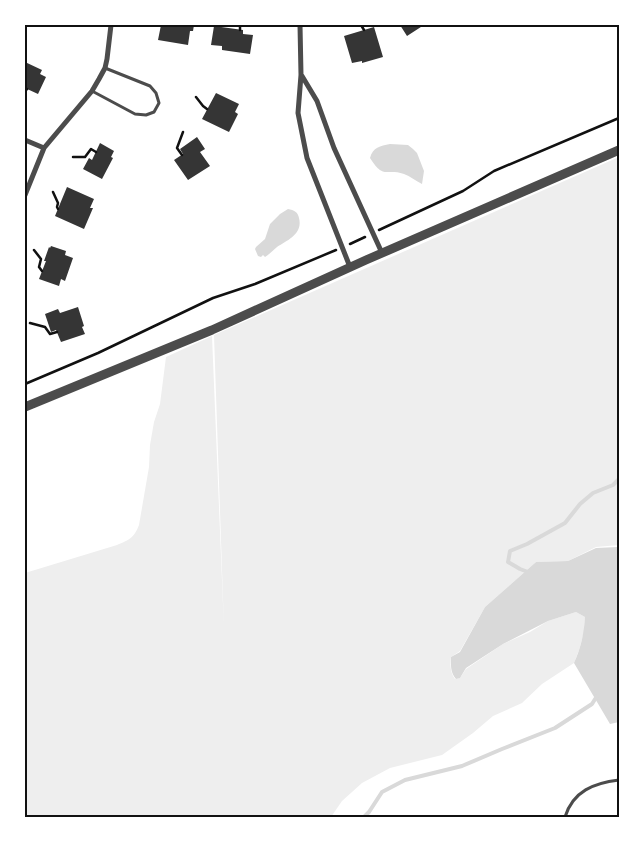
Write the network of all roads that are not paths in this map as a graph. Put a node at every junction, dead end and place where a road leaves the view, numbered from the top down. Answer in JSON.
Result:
{"nodes":[{"id":1,"x":111,"y":25,"type":"edge"},
{"id":2,"x":300,"y":25,"type":"edge"},
{"id":3,"x":105,"y":68,"type":"junction"},
{"id":4,"x":301,"y":75,"type":"junction"},
{"id":5,"x":92,"y":91,"type":"junction"},
{"id":6,"x":25,"y":140,"type":"edge"},
{"id":7,"x":44,"y":148,"type":"junction"},
{"id":8,"x":619,"y":150,"type":"edge"},
{"id":9,"x":25,"y":195,"type":"edge"},
{"id":10,"x":382,"y":253,"type":"junction"},
{"id":11,"x":350,"y":267,"type":"junction"},
{"id":12,"x":25,"y":407,"type":"edge"},
{"id":13,"x":619,"y":780,"type":"edge"},
{"id":14,"x":565,"y":817,"type":"edge"}],
"edges":[{"from":1,"to":3,"type":"street"},
{"from":2,"to":4,"type":"street"},
{"from":3,"to":5,"type":"street"},
{"from":3,"to":5,"type":"lane"},
{"from":4,"to":10,"type":"street"},
{"from":4,"to":11,"type":"street"},
{"from":5,"to":7,"type":"street"},
{"from":6,"to":7,"type":"street"},
{"from":7,"to":9,"type":"street"},
{"from":8,"to":10,"type":"street"},
{"from":10,"to":11,"type":"street"},
{"from":11,"to":12,"type":"street"},
{"from":13,"to":14,"type":"lane"}]}
